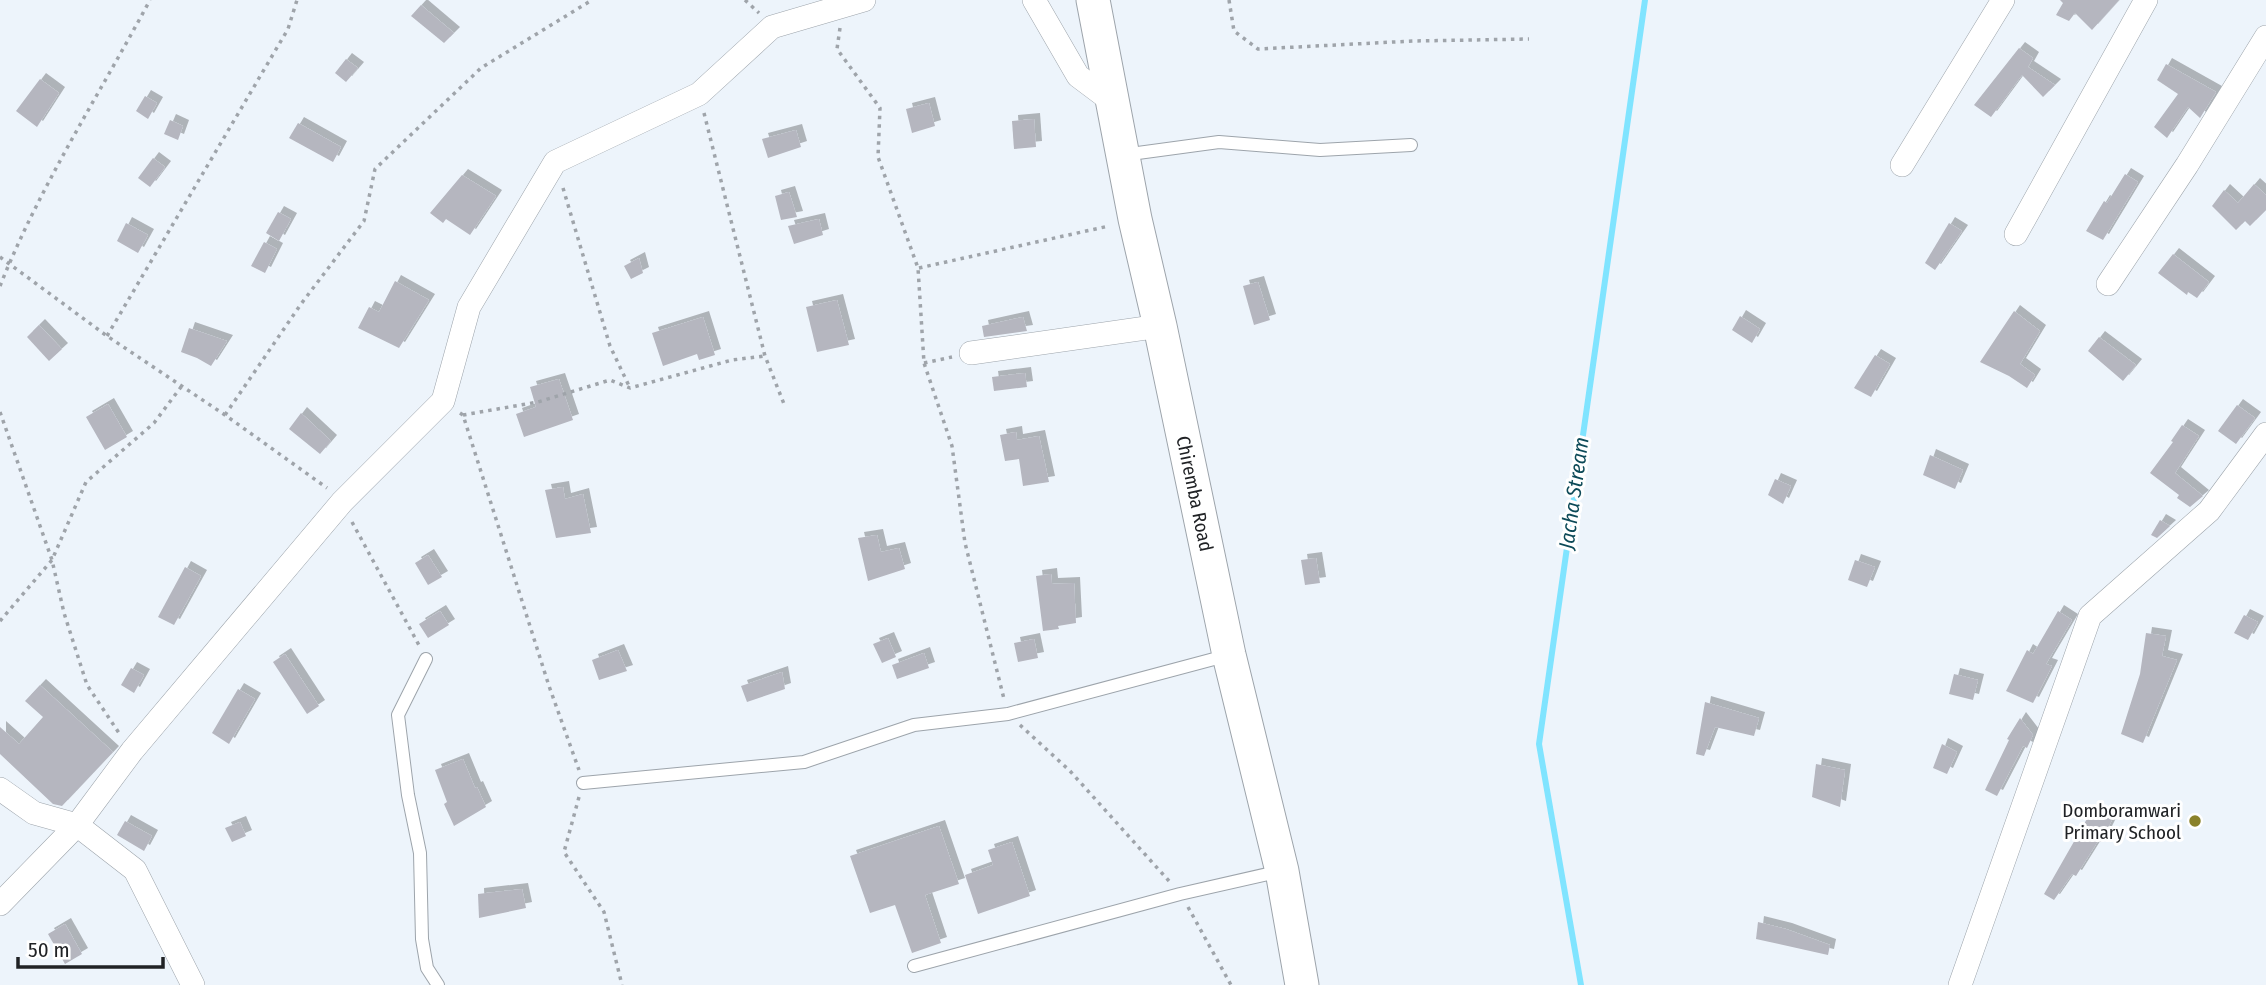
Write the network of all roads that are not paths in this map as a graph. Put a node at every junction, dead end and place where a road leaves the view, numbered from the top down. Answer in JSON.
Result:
{"nodes":[{"id":1,"x":1034,"y":0,"type":"edge"},
{"id":2,"x":1093,"y":0,"type":"edge"},
{"id":3,"x":2003,"y":0,"type":"edge"},
{"id":4,"x":2146,"y":0,"type":"edge"},
{"id":5,"x":853,"y":3,"type":"edge"},
{"id":6,"x":2266,"y":37,"type":"edge"},
{"id":7,"x":1110,"y":100,"type":"junction"},
{"id":8,"x":1411,"y":145,"type":"dead end"},
{"id":9,"x":1122,"y":155,"type":"junction"},
{"id":10,"x":1902,"y":165,"type":"dead end"},
{"id":11,"x":2016,"y":234,"type":"dead end"},
{"id":12,"x":2108,"y":284,"type":"dead end"},
{"id":13,"x":1160,"y":327,"type":"junction"},
{"id":14,"x":971,"y":353,"type":"road end"},
{"id":15,"x":2266,"y":434,"type":"edge"},
{"id":16,"x":1229,"y":655,"type":"junction"},
{"id":17,"x":426,"y":659,"type":"road end"},
{"id":18,"x":583,"y":783,"type":"road end"},
{"id":19,"x":0,"y":789,"type":"edge"},
{"id":20,"x":77,"y":825,"type":"junction"},
{"id":21,"x":1282,"y":870,"type":"junction"},
{"id":22,"x":0,"y":904,"type":"edge"},
{"id":23,"x":914,"y":966,"type":"dead end"},
{"id":24,"x":193,"y":985,"type":"edge"},
{"id":25,"x":438,"y":985,"type":"edge"},
{"id":26,"x":1302,"y":985,"type":"edge"},
{"id":27,"x":1960,"y":985,"type":"edge"}],
"edges":[{"from":1,"to":7,"type":"street"},
{"from":2,"to":7,"type":"main road","name":"Chiremba Road"},
{"from":3,"to":10,"type":"street"},
{"from":4,"to":11,"type":"street"},
{"from":5,"to":20,"type":"street"},
{"from":6,"to":12,"type":"street"},
{"from":7,"to":9,"type":"main road","name":"Chiremba Road"},
{"from":8,"to":9,"type":"lane"},
{"from":9,"to":13,"type":"main road","name":"Chiremba Road"},
{"from":13,"to":14,"type":"street"},
{"from":13,"to":16,"type":"main road","name":"Chiremba Road"},
{"from":15,"to":27,"type":"street"},
{"from":16,"to":18,"type":"lane"},
{"from":16,"to":21,"type":"main road","name":"Chiremba Road"},
{"from":17,"to":25,"type":"lane"},
{"from":19,"to":20,"type":"street"},
{"from":20,"to":22,"type":"street"},
{"from":20,"to":24,"type":"street"},
{"from":21,"to":23,"type":"lane"},
{"from":21,"to":26,"type":"main road","name":"Chiremba Road"}]}
